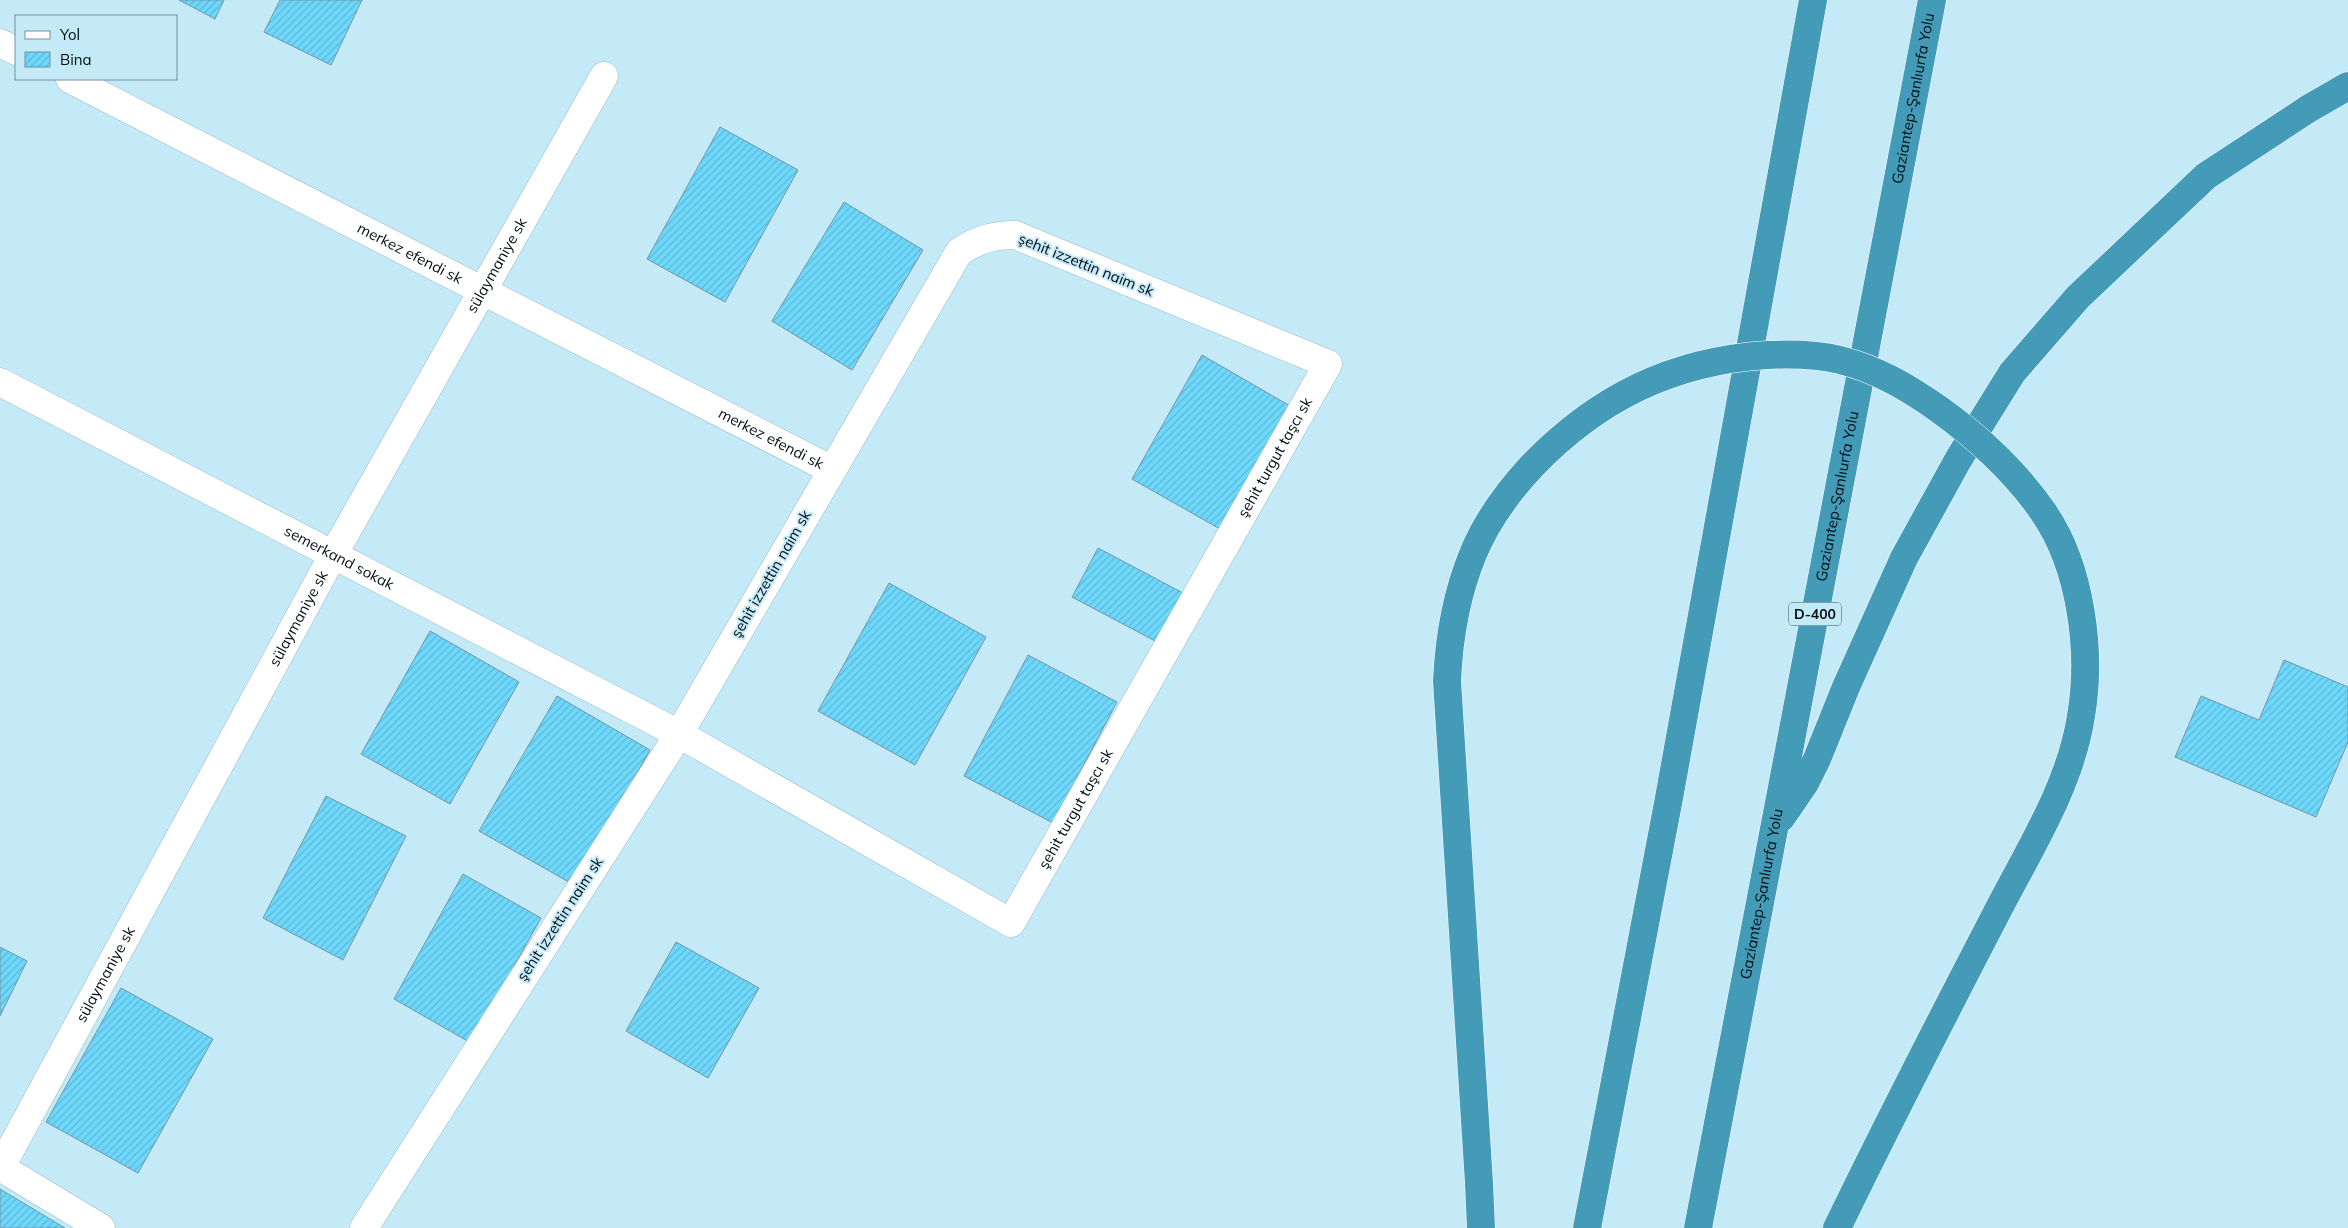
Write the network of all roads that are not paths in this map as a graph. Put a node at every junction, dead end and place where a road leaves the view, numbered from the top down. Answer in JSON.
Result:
{"nodes":[{"id":1,"x":1813,"y":0,"type":"edge"},
{"id":2,"x":1932,"y":0,"type":"edge"},
{"id":3,"x":0,"y":43,"type":"edge"},
{"id":4,"x":15,"y":50,"type":"edge"},
{"id":5,"x":604,"y":76,"type":"dead end"},
{"id":6,"x":72,"y":80,"type":"edge"},
{"id":7,"x":2348,"y":86,"type":"edge"},
{"id":8,"x":482,"y":292,"type":"junction"},
{"id":9,"x":1328,"y":364,"type":"joint"},
{"id":10,"x":0,"y":382,"type":"edge"},
{"id":11,"x":832,"y":470,"type":"junction"},
{"id":12,"x":333,"y":554,"type":"junction"},
{"id":13,"x":679,"y":734,"type":"junction"},
{"id":14,"x":1774,"y":827,"type":"junction"},
{"id":15,"x":1,"y":1167,"type":"edge"},
{"id":16,"x":101,"y":1228,"type":"edge"},
{"id":17,"x":364,"y":1228,"type":"edge"},
{"id":18,"x":1481,"y":1228,"type":"edge"},
{"id":19,"x":1587,"y":1228,"type":"edge"},
{"id":20,"x":1698,"y":1228,"type":"edge"},
{"id":21,"x":1837,"y":1228,"type":"edge"}],
"edges":[{"from":1,"to":19,"type":"highway"},
{"from":2,"to":14,"type":"highway","name":"Gaziantep-Şanlıurfa Yolu","number":"D-400"},
{"from":3,"to":4,"type":"street"},
{"from":5,"to":8,"type":"street","name":"sülaymaniye sk"},
{"from":6,"to":8,"type":"street","name":"merkez efendi sk"},
{"from":7,"to":14,"type":"highway"},
{"from":8,"to":11,"type":"street","name":"merkez efendi sk"},
{"from":8,"to":12,"type":"street","name":"sülaymaniye sk"},
{"from":9,"to":11,"type":"street","name":"şehit izzettin naim sk"},
{"from":9,"to":13,"type":"street","name":"şehit turgut taşcı sk"},
{"from":10,"to":12,"type":"street","name":"semerkand sokak"},
{"from":11,"to":13,"type":"street","name":"şehit izzettin naim sk"},
{"from":12,"to":13,"type":"street","name":"semerkand sokak"},
{"from":12,"to":15,"type":"street","name":"sülaymaniye sk"},
{"from":13,"to":17,"type":"street","name":"şehit izzettin naim sk"},
{"from":14,"to":20,"type":"highway","name":"Gaziantep-Şanlıurfa Yolu","number":"D-400"},
{"from":15,"to":16,"type":"street"},
{"from":18,"to":21,"type":"highway","bridge":true}]}
